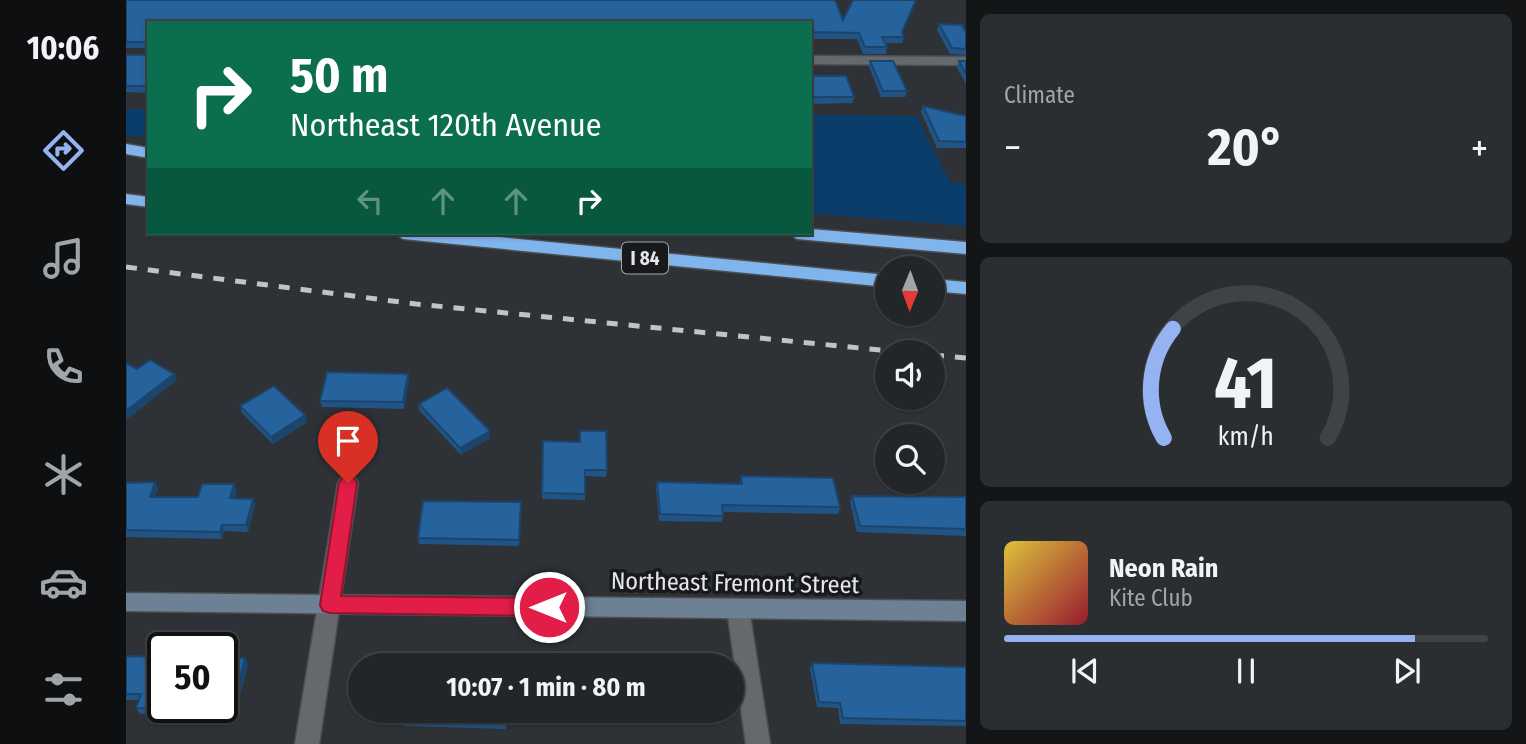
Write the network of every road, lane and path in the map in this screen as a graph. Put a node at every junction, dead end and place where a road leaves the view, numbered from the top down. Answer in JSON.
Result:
{"nodes":[{"id":1,"x":812,"y":60,"type":"edge"},
{"id":2,"x":966,"y":61,"type":"edge"},
{"id":3,"x":126,"y":149,"type":"edge"},
{"id":4,"x":147,"y":153,"type":"edge"},
{"id":5,"x":126,"y":161,"type":"edge"},
{"id":6,"x":147,"y":164,"type":"edge"},
{"id":7,"x":126,"y":199,"type":"edge"},
{"id":8,"x":147,"y":202,"type":"edge"},
{"id":9,"x":812,"y":234,"type":"edge"},
{"id":10,"x":423,"y":235,"type":"edge"},
{"id":11,"x":966,"y":248,"type":"edge"},
{"id":12,"x":875,"y":280,"type":"edge"},
{"id":13,"x":945,"y":286,"type":"edge"},
{"id":14,"x":966,"y":288,"type":"edge"},
{"id":15,"x":348,"y":483,"type":"dead end"},
{"id":16,"x":126,"y":603,"type":"edge"},
{"id":17,"x":330,"y":605,"type":"junction"},
{"id":18,"x":738,"y":609,"type":"junction"},
{"id":19,"x":966,"y":611,"type":"edge"},
{"id":20,"x":307,"y":744,"type":"edge"},
{"id":21,"x":758,"y":744,"type":"edge"}],
"edges":[{"from":1,"to":2,"type":"street"},
{"from":3,"to":4,"type":"highway"},
{"from":5,"to":6,"type":"highway"},
{"from":7,"to":8,"type":"highway"},
{"from":9,"to":11,"type":"highway"},
{"from":10,"to":12,"type":"highway","number":"I 84"},
{"from":13,"to":14,"type":"highway"},
{"from":15,"to":17,"type":"street"},
{"from":16,"to":17,"type":"main road","name":"Northeast Fremont Street"},
{"from":17,"to":18,"type":"main road","name":"Northeast Fremont Street"},
{"from":17,"to":20,"type":"street"},
{"from":18,"to":19,"type":"main road","name":"Northeast Fremont Street"},
{"from":18,"to":21,"type":"street"}]}
